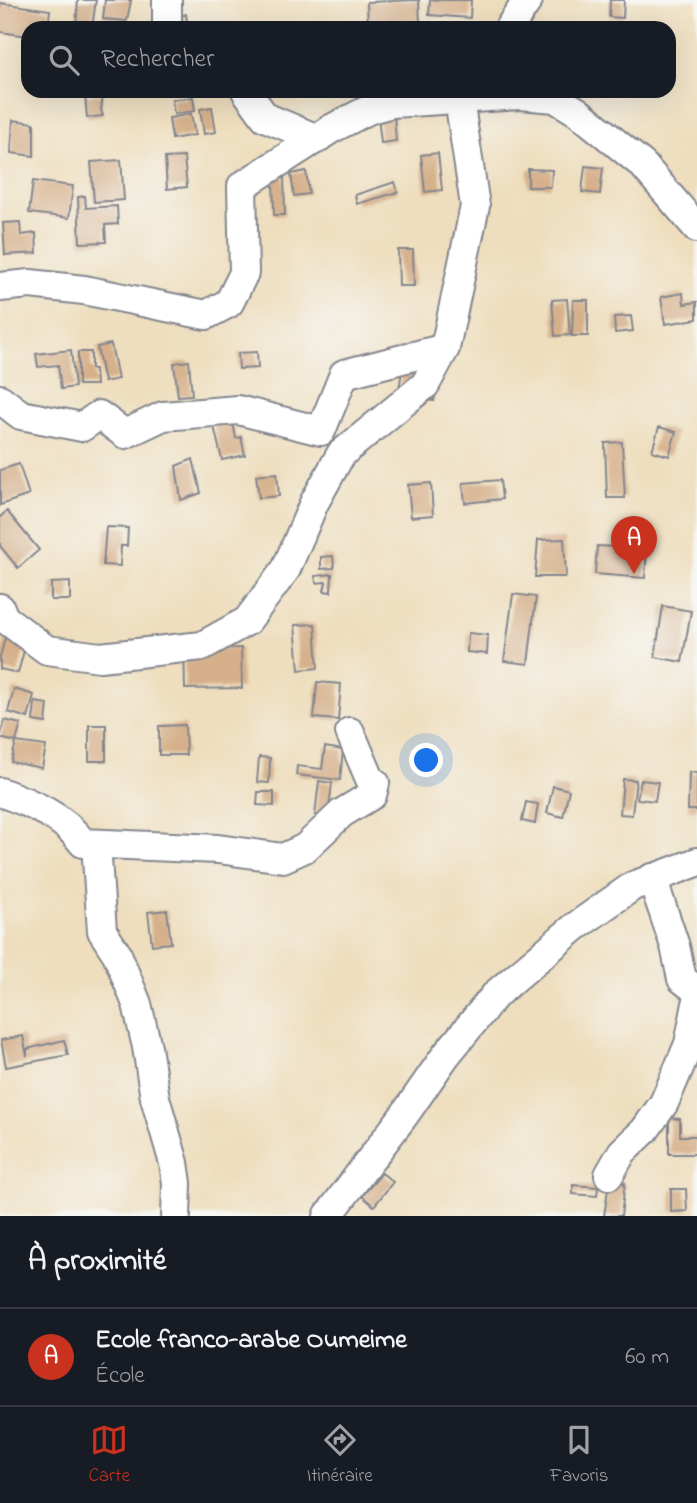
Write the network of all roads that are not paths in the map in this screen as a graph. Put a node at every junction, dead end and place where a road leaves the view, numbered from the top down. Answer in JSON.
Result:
{"nodes":[{"id":1,"x":167,"y":0,"type":"edge"},
{"id":2,"x":528,"y":0,"type":"edge"},
{"id":3,"x":167,"y":21,"type":"edge"},
{"id":4,"x":514,"y":21,"type":"edge"},
{"id":5,"x":251,"y":98,"type":"edge"},
{"id":6,"x":436,"y":98,"type":"edge"},
{"id":7,"x":462,"y":98,"type":"edge"},
{"id":8,"x":555,"y":98,"type":"edge"},
{"id":9,"x":317,"y":139,"type":"junction"},
{"id":10,"x":697,"y":228,"type":"edge"},
{"id":11,"x":0,"y":287,"type":"edge"},
{"id":12,"x":445,"y":348,"type":"junction"},
{"id":13,"x":0,"y":399,"type":"edge"},
{"id":14,"x":0,"y":608,"type":"edge"},
{"id":15,"x":350,"y":733,"type":"dead end"},
{"id":16,"x":0,"y":792,"type":"edge"},
{"id":17,"x":96,"y":844,"type":"junction"},
{"id":18,"x":697,"y":862,"type":"edge"},
{"id":19,"x":652,"y":878,"type":"junction"},
{"id":20,"x":697,"y":988,"type":"edge"},
{"id":21,"x":697,"y":1004,"type":"edge"},
{"id":22,"x":609,"y":1175,"type":"dead end"},
{"id":23,"x":176,"y":1216,"type":"edge"},
{"id":24,"x":328,"y":1216,"type":"edge"}],
"edges":[{"from":1,"to":3,"type":"street"},
{"from":2,"to":4,"type":"street"},
{"from":5,"to":9,"type":"street"},
{"from":6,"to":9,"type":"street"},
{"from":7,"to":12,"type":"street"},
{"from":8,"to":10,"type":"street"},
{"from":9,"to":11,"type":"street"},
{"from":12,"to":13,"type":"street"},
{"from":12,"to":14,"type":"street"},
{"from":15,"to":17,"type":"street"},
{"from":16,"to":17,"type":"street"},
{"from":17,"to":23,"type":"street"},
{"from":18,"to":19,"type":"street"},
{"from":19,"to":20,"type":"street"},
{"from":19,"to":24,"type":"street"},
{"from":21,"to":22,"type":"street"}]}
